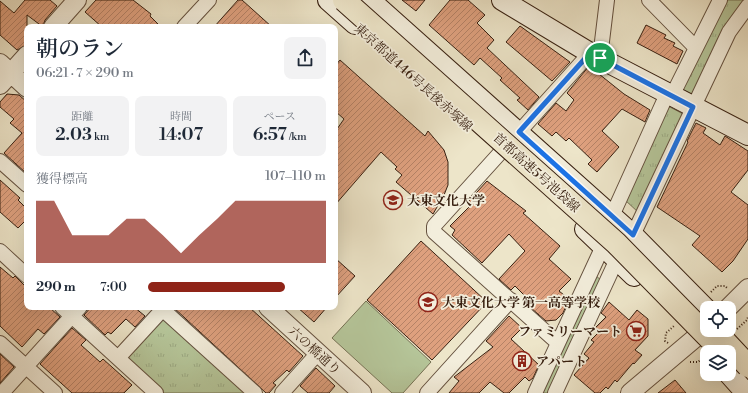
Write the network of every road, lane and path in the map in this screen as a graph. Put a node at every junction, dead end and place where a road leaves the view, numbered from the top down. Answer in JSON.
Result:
{"nodes":[{"id":1,"x":209,"y":0,"type":"edge"},
{"id":2,"x":328,"y":0,"type":"edge"},
{"id":3,"x":344,"y":0,"type":"edge"},
{"id":4,"x":358,"y":0,"type":"edge"},
{"id":5,"x":370,"y":0,"type":"edge"},
{"id":6,"x":502,"y":0,"type":"edge"},
{"id":7,"x":607,"y":0,"type":"edge"},
{"id":8,"x":649,"y":0,"type":"edge"},
{"id":9,"x":720,"y":0,"type":"edge"},
{"id":10,"x":71,"y":2,"type":"edge"},
{"id":11,"x":748,"y":6,"type":"edge"},
{"id":12,"x":55,"y":24,"type":"edge"},
{"id":13,"x":187,"y":24,"type":"edge"},
{"id":14,"x":695,"y":47,"type":"junction"},
{"id":15,"x":595,"y":56,"type":"junction"},
{"id":16,"x":24,"y":57,"type":"edge"},
{"id":17,"x":4,"y":74,"type":"edge"},
{"id":18,"x":24,"y":86,"type":"edge"},
{"id":19,"x":670,"y":95,"type":"junction"},
{"id":20,"x":693,"y":107,"type":"junction"},
{"id":21,"x":519,"y":132,"type":"junction"},
{"id":22,"x":748,"y":135,"type":"edge"},
{"id":23,"x":500,"y":153,"type":"junction"},
{"id":24,"x":0,"y":161,"type":"edge"},
{"id":25,"x":24,"y":183,"type":"edge"},
{"id":26,"x":612,"y":216,"type":"junction"},
{"id":27,"x":633,"y":235,"type":"junction"},
{"id":28,"x":603,"y":246,"type":"junction"},
{"id":29,"x":0,"y":251,"type":"edge"},
{"id":30,"x":617,"y":260,"type":"junction"},
{"id":31,"x":24,"y":273,"type":"edge"},
{"id":32,"x":717,"y":286,"type":"dead end"},
{"id":33,"x":725,"y":286,"type":"dead end"},
{"id":34,"x":748,"y":288,"type":"edge"},
{"id":35,"x":511,"y":300,"type":"junction"},
{"id":36,"x":735,"y":301,"type":"edge"},
{"id":37,"x":700,"y":303,"type":"edge"},
{"id":38,"x":71,"y":310,"type":"edge"},
{"id":39,"x":159,"y":310,"type":"edge"},
{"id":40,"x":163,"y":310,"type":"edge"},
{"id":41,"x":271,"y":310,"type":"edge"},
{"id":42,"x":666,"y":333,"type":"dead end"},
{"id":43,"x":734,"y":337,"type":"edge"},
{"id":44,"x":665,"y":341,"type":"dead end"},
{"id":45,"x":705,"y":341,"type":"edge"},
{"id":46,"x":0,"y":343,"type":"edge"},
{"id":47,"x":558,"y":343,"type":"junction"},
{"id":48,"x":716,"y":345,"type":"edge"},
{"id":49,"x":748,"y":352,"type":"edge"},
{"id":50,"x":318,"y":353,"type":"junction"},
{"id":51,"x":118,"y":358,"type":"junction"},
{"id":52,"x":748,"y":366,"type":"edge"},
{"id":53,"x":26,"y":367,"type":"junction"},
{"id":54,"x":735,"y":381,"type":"edge"},
{"id":55,"x":2,"y":393,"type":"edge"},
{"id":56,"x":55,"y":393,"type":"edge"},
{"id":57,"x":156,"y":393,"type":"edge"},
{"id":58,"x":255,"y":393,"type":"edge"},
{"id":59,"x":282,"y":393,"type":"edge"},
{"id":60,"x":362,"y":393,"type":"edge"},
{"id":61,"x":427,"y":393,"type":"edge"},
{"id":62,"x":535,"y":393,"type":"edge"},
{"id":63,"x":555,"y":393,"type":"edge"},
{"id":64,"x":630,"y":393,"type":"edge"},
{"id":65,"x":746,"y":393,"type":"edge"}],
"edges":[{"from":1,"to":13,"type":"street"},
{"from":2,"to":23,"type":"main road","name":"東京都道446号長後赤塚線"},
{"from":3,"to":48,"type":"highway","name":"首都高速5号池袋線","bridge":true},
{"from":4,"to":45,"type":"highway","name":"首都高速5号池袋線"},
{"from":5,"to":21,"type":"main road"},
{"from":6,"to":15,"type":"main road"},
{"from":7,"to":15,"type":"street"},
{"from":8,"to":14,"type":"street"},
{"from":9,"to":14,"type":"street"},
{"from":10,"to":12,"type":"street"},
{"from":11,"to":20,"type":"street"},
{"from":14,"to":19,"type":"street"},
{"from":15,"to":19,"type":"main road"},
{"from":15,"to":21,"type":"street"},
{"from":16,"to":17,"type":"street"},
{"from":17,"to":18,"type":"street"},
{"from":19,"to":20,"type":"main road"},
{"from":19,"to":26,"type":"street"},
{"from":20,"to":22,"type":"main road"},
{"from":20,"to":27,"type":"street"},
{"from":21,"to":26,"type":"main road"},
{"from":23,"to":28,"type":"main road","name":"東京都道446号長後赤塚線"},
{"from":23,"to":35,"type":"street"},
{"from":24,"to":25,"type":"street"},
{"from":26,"to":27,"type":"main road"},
{"from":27,"to":37,"type":"main road"},
{"from":28,"to":30,"type":"main road","name":"東京都道446号長後赤塚線"},
{"from":28,"to":47,"type":"street"},
{"from":29,"to":31,"type":"street"},
{"from":30,"to":45,"type":"main road","name":"東京都道446号長後赤塚線"},
{"from":30,"to":63,"type":"street"},
{"from":32,"to":33,"type":"path"},
{"from":34,"to":36,"type":"street"},
{"from":35,"to":47,"type":"street"},
{"from":35,"to":61,"type":"street"},
{"from":38,"to":51,"type":"street"},
{"from":38,"to":53,"type":"street"},
{"from":39,"to":51,"type":"street"},
{"from":40,"to":58,"type":"street"},
{"from":41,"to":50,"type":"street","name":"六の橋通り"},
{"from":42,"to":44,"type":"path"},
{"from":43,"to":49,"type":"main road"},
{"from":45,"to":52,"type":"highway","name":"首都高速5号池袋線","bridge":true},
{"from":45,"to":64,"type":"street"},
{"from":46,"to":53,"type":"street"},
{"from":47,"to":62,"type":"street"},
{"from":50,"to":59,"type":"street"},
{"from":50,"to":60,"type":"street","name":"六の橋通り"},
{"from":51,"to":57,"type":"street"},
{"from":53,"to":55,"type":"street"},
{"from":53,"to":56,"type":"street"},
{"from":54,"to":65,"type":"main road"}]}
